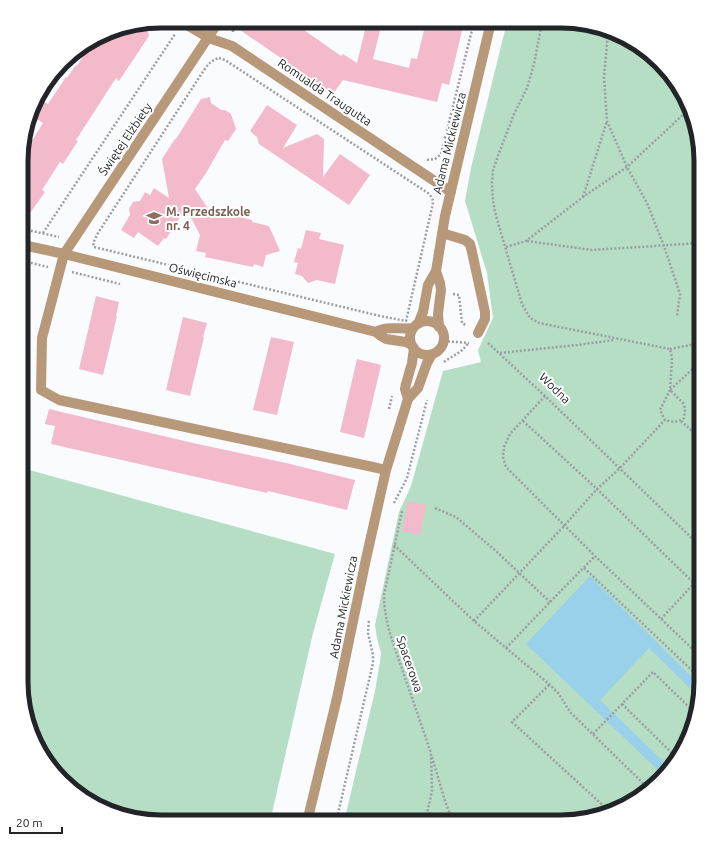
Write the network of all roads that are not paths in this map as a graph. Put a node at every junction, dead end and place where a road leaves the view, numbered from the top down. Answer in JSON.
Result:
{"nodes":[{"id":1,"x":192,"y":28,"type":"edge"},
{"id":2,"x":215,"y":28,"type":"edge"},
{"id":3,"x":490,"y":28,"type":"edge"},
{"id":4,"x":209,"y":38,"type":"junction"},
{"id":5,"x":451,"y":192,"type":"junction"},
{"id":6,"x":442,"y":233,"type":"junction"},
{"id":7,"x":28,"y":246,"type":"edge"},
{"id":8,"x":64,"y":254,"type":"junction"},
{"id":9,"x":436,"y":271,"type":"junction"},
{"id":10,"x":415,"y":326,"type":"junction"},
{"id":11,"x":439,"y":327,"type":"junction"},
{"id":12,"x":376,"y":332,"type":"junction"},
{"id":13,"x":478,"y":334,"type":"road end"},
{"id":14,"x":413,"y":347,"type":"junction"},
{"id":15,"x":432,"y":354,"type":"junction"},
{"id":16,"x":408,"y":399,"type":"junction"},
{"id":17,"x":386,"y":470,"type":"junction"},
{"id":18,"x":309,"y":815,"type":"edge"}],
"edges":[{"from":1,"to":4,"type":"street","name":"Romualda Traugutta"},
{"from":2,"to":4,"type":"street","name":"Świętej Elżbiety"},
{"from":3,"to":5,"type":"street","name":"Adama Mickiewicza"},
{"from":4,"to":5,"type":"street","name":"Romualda Traugutta"},
{"from":4,"to":8,"type":"street","name":"Świętej Elżbiety"},
{"from":5,"to":6,"type":"street","name":"Adama Mickiewicza"},
{"from":6,"to":9,"type":"street","name":"Adama Mickiewicza"},
{"from":6,"to":13,"type":"street"},
{"from":7,"to":8,"type":"street","name":"Oświęcimska"},
{"from":8,"to":12,"type":"street","name":"Oświęcimska"},
{"from":8,"to":17,"type":"street","name":"Świętej Elżbiety"},
{"from":9,"to":10,"type":"street","name":"Adama Mickiewicza"},
{"from":9,"to":11,"type":"street","name":"Adama Mickiewicza"},
{"from":10,"to":11,"type":"street"},
{"from":10,"to":12,"type":"street","name":"Oświęcimska"},
{"from":10,"to":14,"type":"street"},
{"from":11,"to":15,"type":"street"},
{"from":12,"to":14,"type":"street","name":"Oświęcimska"},
{"from":14,"to":15,"type":"street"},
{"from":14,"to":16,"type":"street","name":"Adama Mickiewicza"},
{"from":15,"to":16,"type":"street","name":"Adama Mickiewicza"},
{"from":16,"to":17,"type":"street","name":"Adama Mickiewicza"},
{"from":17,"to":18,"type":"street","name":"Adama Mickiewicza"}]}
